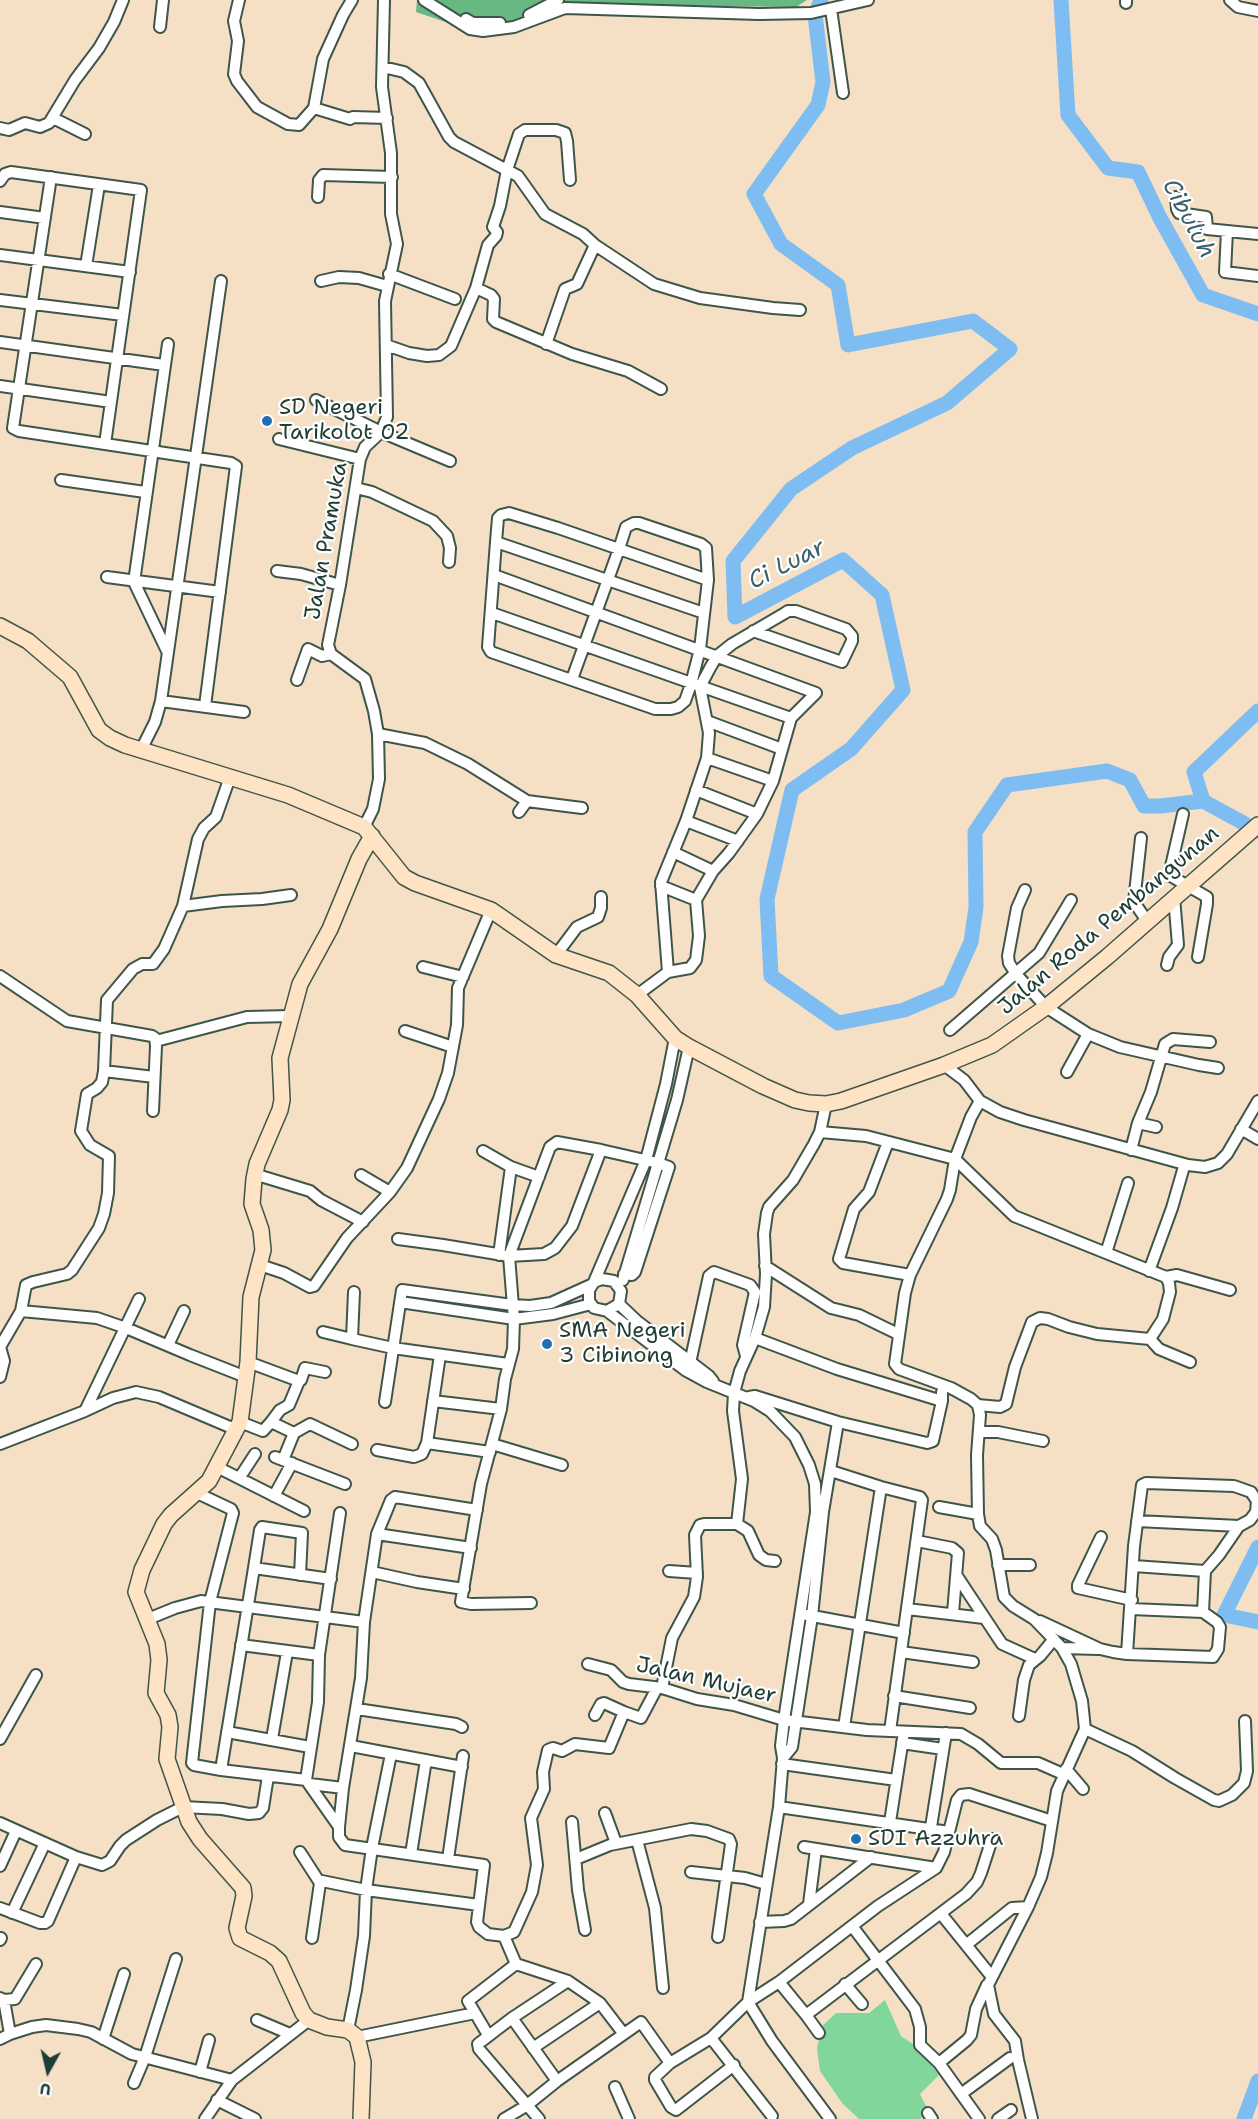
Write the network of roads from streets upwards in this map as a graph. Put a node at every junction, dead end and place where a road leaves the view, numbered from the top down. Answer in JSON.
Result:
{"nodes":[{"id":1,"x":123,"y":0,"type":"edge"},
{"id":2,"x":164,"y":0,"type":"edge"},
{"id":3,"x":239,"y":0,"type":"edge"},
{"id":4,"x":352,"y":0,"type":"edge"},
{"id":5,"x":384,"y":0,"type":"edge"},
{"id":6,"x":424,"y":0,"type":"edge"},
{"id":7,"x":430,"y":0,"type":"edge"},
{"id":8,"x":558,"y":0,"type":"edge"},
{"id":9,"x":868,"y":0,"type":"edge"},
{"id":10,"x":1230,"y":0,"type":"edge"},
{"id":11,"x":830,"y":9,"type":"junction"},
{"id":12,"x":1258,"y":11,"type":"edge"},
{"id":13,"x":160,"y":27,"type":"dead end"},
{"id":14,"x":383,"y":67,"type":"junction"},
{"id":15,"x":843,"y":93,"type":"dead end"},
{"id":16,"x":314,"y":108,"type":"junction"},
{"id":17,"x":53,"y":118,"type":"junction"},
{"id":18,"x":387,"y":118,"type":"junction"},
{"id":19,"x":0,"y":128,"type":"edge"},
{"id":20,"x":85,"y":135,"type":"dead end"},
{"id":21,"x":507,"y":170,"type":"junction"},
{"id":22,"x":51,"y":177,"type":"junction"},
{"id":23,"x":392,"y":177,"type":"junction"},
{"id":24,"x":570,"y":180,"type":"dead end"},
{"id":25,"x":0,"y":181,"type":"edge"},
{"id":26,"x":99,"y":185,"type":"junction"},
{"id":27,"x":318,"y":197,"type":"dead end"},
{"id":28,"x":1176,"y":197,"type":"dead end"},
{"id":29,"x":0,"y":212,"type":"edge"},
{"id":30,"x":45,"y":218,"type":"junction"},
{"id":31,"x":1227,"y":231,"type":"junction"},
{"id":32,"x":1258,"y":234,"type":"edge"},
{"id":33,"x":595,"y":245,"type":"junction"},
{"id":34,"x":0,"y":255,"type":"edge"},
{"id":35,"x":40,"y":261,"type":"junction"},
{"id":36,"x":86,"y":266,"type":"junction"},
{"id":37,"x":130,"y":272,"type":"junction"},
{"id":38,"x":389,"y":274,"type":"junction"},
{"id":39,"x":1258,"y":276,"type":"edge"},
{"id":40,"x":221,"y":281,"type":"dead end"},
{"id":41,"x":321,"y":281,"type":"dead end"},
{"id":42,"x":387,"y":285,"type":"junction"},
{"id":43,"x":476,"y":288,"type":"junction"},
{"id":44,"x":455,"y":299,"type":"dead end"},
{"id":45,"x":0,"y":300,"type":"edge"},
{"id":46,"x":33,"y":305,"type":"junction"},
{"id":47,"x":800,"y":310,"type":"dead end"},
{"id":48,"x":123,"y":315,"type":"junction"},
{"id":49,"x":0,"y":342,"type":"edge"},
{"id":50,"x":168,"y":344,"type":"dead end"},
{"id":51,"x":546,"y":344,"type":"junction"},
{"id":52,"x":27,"y":345,"type":"junction"},
{"id":53,"x":386,"y":345,"type":"junction"},
{"id":54,"x":118,"y":357,"type":"junction"},
{"id":55,"x":164,"y":365,"type":"junction"},
{"id":56,"x":0,"y":386,"type":"edge"},
{"id":57,"x":19,"y":388,"type":"junction"},
{"id":58,"x":661,"y":390,"type":"dead end"},
{"id":59,"x":316,"y":400,"type":"dead end"},
{"id":60,"x":111,"y":402,"type":"junction"},
{"id":61,"x":381,"y":432,"type":"junction"},
{"id":62,"x":279,"y":439,"type":"dead end"},
{"id":63,"x":105,"y":444,"type":"junction"},
{"id":64,"x":152,"y":452,"type":"junction"},
{"id":65,"x":196,"y":458,"type":"junction"},
{"id":66,"x":360,"y":459,"type":"junction"},
{"id":67,"x":450,"y":461,"type":"dead end"},
{"id":68,"x":61,"y":480,"type":"dead end"},
{"id":69,"x":356,"y":488,"type":"junction"},
{"id":70,"x":146,"y":492,"type":"junction"},
{"id":71,"x":496,"y":542,"type":"junction"},
{"id":72,"x":619,"y":549,"type":"junction"},
{"id":73,"x":449,"y":562,"type":"dead end"},
{"id":74,"x":277,"y":571,"type":"dead end"},
{"id":75,"x":494,"y":575,"type":"junction"},
{"id":76,"x":107,"y":577,"type":"dead end"},
{"id":77,"x":708,"y":580,"type":"junction"},
{"id":78,"x":608,"y":581,"type":"junction"},
{"id":79,"x":134,"y":582,"type":"junction"},
{"id":80,"x":340,"y":585,"type":"junction"},
{"id":81,"x":177,"y":587,"type":"junction"},
{"id":82,"x":220,"y":592,"type":"junction"},
{"id":83,"x":597,"y":612,"type":"junction"},
{"id":84,"x":492,"y":613,"type":"junction"},
{"id":85,"x":704,"y":613,"type":"junction"},
{"id":86,"x":0,"y":626,"type":"edge"},
{"id":87,"x":753,"y":631,"type":"junction"},
{"id":88,"x":585,"y":644,"type":"junction"},
{"id":89,"x":700,"y":649,"type":"junction"},
{"id":90,"x":168,"y":653,"type":"junction"},
{"id":91,"x":331,"y":654,"type":"junction"},
{"id":92,"x":717,"y":656,"type":"junction"},
{"id":93,"x":572,"y":679,"type":"junction"},
{"id":94,"x":297,"y":680,"type":"dead end"},
{"id":95,"x":695,"y":685,"type":"junction"},
{"id":96,"x":161,"y":701,"type":"junction"},
{"id":97,"x":205,"y":706,"type":"junction"},
{"id":98,"x":244,"y":712,"type":"dead end"},
{"id":99,"x":791,"y":718,"type":"junction"},
{"id":100,"x":707,"y":721,"type":"junction"},
{"id":101,"x":378,"y":734,"type":"junction"},
{"id":102,"x":782,"y":749,"type":"junction"},
{"id":103,"x":141,"y":750,"type":"junction"},
{"id":104,"x":707,"y":758,"type":"junction"},
{"id":105,"x":230,"y":777,"type":"junction"},
{"id":106,"x":772,"y":781,"type":"junction"},
{"id":107,"x":696,"y":790,"type":"junction"},
{"id":108,"x":527,"y":801,"type":"junction"},
{"id":109,"x":582,"y":808,"type":"dead end"},
{"id":110,"x":519,"y":812,"type":"dead end"},
{"id":111,"x":758,"y":814,"type":"junction"},
{"id":112,"x":1183,"y":814,"type":"dead end"},
{"id":113,"x":686,"y":821,"type":"junction"},
{"id":114,"x":1258,"y":825,"type":"edge"},
{"id":115,"x":368,"y":832,"type":"junction"},
{"id":116,"x":1141,"y":838,"type":"dead end"},
{"id":117,"x":738,"y":841,"type":"junction"},
{"id":118,"x":673,"y":852,"type":"junction"},
{"id":119,"x":713,"y":871,"type":"junction"},
{"id":120,"x":661,"y":886,"type":"junction"},
{"id":121,"x":1186,"y":887,"type":"junction"},
{"id":122,"x":1025,"y":890,"type":"dead end"},
{"id":123,"x":291,"y":895,"type":"dead end"},
{"id":124,"x":600,"y":897,"type":"dead end"},
{"id":125,"x":1174,"y":897,"type":"junction"},
{"id":126,"x":696,"y":900,"type":"junction"},
{"id":127,"x":1071,"y":900,"type":"dead end"},
{"id":128,"x":183,"y":906,"type":"junction"},
{"id":129,"x":491,"y":910,"type":"junction"},
{"id":130,"x":1147,"y":921,"type":"junction"},
{"id":131,"x":556,"y":955,"type":"junction"},
{"id":132,"x":1198,"y":957,"type":"dead end"},
{"id":133,"x":1167,"y":965,"type":"dead end"},
{"id":134,"x":423,"y":967,"type":"dead end"},
{"id":135,"x":668,"y":972,"type":"junction"},
{"id":136,"x":1016,"y":974,"type":"junction"},
{"id":137,"x":0,"y":976,"type":"edge"},
{"id":138,"x":463,"y":977,"type":"junction"},
{"id":139,"x":636,"y":995,"type":"junction"},
{"id":140,"x":1046,"y":1007,"type":"junction"},
{"id":141,"x":290,"y":1016,"type":"junction"},
{"id":142,"x":105,"y":1027,"type":"junction"},
{"id":143,"x":405,"y":1030,"type":"dead end"},
{"id":144,"x":950,"y":1030,"type":"dead end"},
{"id":145,"x":1088,"y":1034,"type":"junction"},
{"id":146,"x":675,"y":1038,"type":"junction"},
{"id":147,"x":156,"y":1041,"type":"junction"},
{"id":148,"x":1210,"y":1042,"type":"dead end"},
{"id":149,"x":453,"y":1047,"type":"junction"},
{"id":150,"x":689,"y":1047,"type":"junction"},
{"id":151,"x":1161,"y":1057,"type":"junction"},
{"id":152,"x":944,"y":1065,"type":"junction"},
{"id":153,"x":1218,"y":1068,"type":"dead end"},
{"id":154,"x":104,"y":1071,"type":"junction"},
{"id":155,"x":1067,"y":1072,"type":"dead end"},
{"id":156,"x":154,"y":1077,"type":"junction"},
{"id":157,"x":980,"y":1101,"type":"junction"},
{"id":158,"x":1258,"y":1101,"type":"edge"},
{"id":159,"x":826,"y":1104,"type":"junction"},
{"id":160,"x":153,"y":1111,"type":"dead end"},
{"id":161,"x":1138,"y":1123,"type":"junction"},
{"id":162,"x":1156,"y":1127,"type":"dead end"},
{"id":163,"x":1241,"y":1129,"type":"junction"},
{"id":164,"x":819,"y":1131,"type":"junction"},
{"id":165,"x":1258,"y":1139,"type":"edge"},
{"id":166,"x":888,"y":1142,"type":"junction"},
{"id":167,"x":602,"y":1150,"type":"junction"},
{"id":168,"x":1131,"y":1150,"type":"junction"},
{"id":169,"x":483,"y":1151,"type":"dead end"},
{"id":170,"x":955,"y":1159,"type":"junction"},
{"id":171,"x":646,"y":1160,"type":"junction"},
{"id":172,"x":658,"y":1163,"type":"junction"},
{"id":173,"x":511,"y":1167,"type":"junction"},
{"id":174,"x":1183,"y":1170,"type":"dead end"},
{"id":175,"x":254,"y":1174,"type":"junction"},
{"id":176,"x":361,"y":1175,"type":"dead end"},
{"id":177,"x":539,"y":1176,"type":"junction"},
{"id":178,"x":1128,"y":1183,"type":"dead end"},
{"id":179,"x":390,"y":1192,"type":"junction"},
{"id":180,"x":363,"y":1222,"type":"junction"},
{"id":181,"x":398,"y":1239,"type":"dead end"},
{"id":182,"x":1106,"y":1253,"type":"junction"},
{"id":183,"x":504,"y":1256,"type":"junction"},
{"id":184,"x":260,"y":1265,"type":"junction"},
{"id":185,"x":765,"y":1266,"type":"junction"},
{"id":186,"x":1149,"y":1271,"type":"junction"},
{"id":187,"x":910,"y":1275,"type":"junction"},
{"id":188,"x":1166,"y":1277,"type":"junction"},
{"id":189,"x":594,"y":1283,"type":"junction"},
{"id":190,"x":1230,"y":1290,"type":"dead end"},
{"id":191,"x":621,"y":1291,"type":"junction"},
{"id":192,"x":354,"y":1292,"type":"dead end"},
{"id":193,"x":139,"y":1299,"type":"dead end"},
{"id":194,"x":400,"y":1302,"type":"junction"},
{"id":195,"x":591,"y":1304,"type":"junction"},
{"id":196,"x":619,"y":1304,"type":"junction"},
{"id":197,"x":512,"y":1305,"type":"junction"},
{"id":198,"x":552,"y":1309,"type":"junction"},
{"id":199,"x":21,"y":1311,"type":"junction"},
{"id":200,"x":184,"y":1311,"type":"dead end"},
{"id":201,"x":607,"y":1311,"type":"junction"},
{"id":202,"x":514,"y":1319,"type":"junction"},
{"id":203,"x":634,"y":1325,"type":"junction"},
{"id":204,"x":126,"y":1328,"type":"junction"},
{"id":205,"x":323,"y":1332,"type":"dead end"},
{"id":206,"x":898,"y":1334,"type":"junction"},
{"id":207,"x":755,"y":1338,"type":"junction"},
{"id":208,"x":352,"y":1339,"type":"junction"},
{"id":209,"x":1150,"y":1339,"type":"junction"},
{"id":210,"x":168,"y":1345,"type":"junction"},
{"id":211,"x":0,"y":1347,"type":"edge"},
{"id":212,"x":393,"y":1348,"type":"junction"},
{"id":213,"x":440,"y":1355,"type":"junction"},
{"id":214,"x":747,"y":1356,"type":"junction"},
{"id":215,"x":1190,"y":1362,"type":"dead end"},
{"id":216,"x":690,"y":1363,"type":"junction"},
{"id":217,"x":508,"y":1365,"type":"junction"},
{"id":218,"x":247,"y":1369,"type":"junction"},
{"id":219,"x":325,"y":1372,"type":"dead end"},
{"id":220,"x":0,"y":1377,"type":"edge"},
{"id":221,"x":299,"y":1381,"type":"junction"},
{"id":222,"x":715,"y":1384,"type":"junction"},
{"id":223,"x":739,"y":1395,"type":"junction"},
{"id":224,"x":433,"y":1401,"type":"junction"},
{"id":225,"x":385,"y":1402,"type":"dead end"},
{"id":226,"x":978,"y":1406,"type":"junction"},
{"id":227,"x":501,"y":1409,"type":"junction"},
{"id":228,"x":85,"y":1411,"type":"junction"},
{"id":229,"x":271,"y":1422,"type":"junction"},
{"id":230,"x":838,"y":1422,"type":"junction"},
{"id":231,"x":238,"y":1426,"type":"junction"},
{"id":232,"x":294,"y":1432,"type":"junction"},
{"id":233,"x":979,"y":1432,"type":"junction"},
{"id":234,"x":1043,"y":1441,"type":"dead end"},
{"id":235,"x":427,"y":1443,"type":"junction"},
{"id":236,"x":0,"y":1444,"type":"edge"},
{"id":237,"x":352,"y":1444,"type":"dead end"},
{"id":238,"x":491,"y":1448,"type":"junction"},
{"id":239,"x":377,"y":1450,"type":"dead end"},
{"id":240,"x":255,"y":1454,"type":"dead end"},
{"id":241,"x":283,"y":1460,"type":"junction"},
{"id":242,"x":562,"y":1465,"type":"dead end"},
{"id":243,"x":217,"y":1467,"type":"junction"},
{"id":244,"x":831,"y":1471,"type":"junction"},
{"id":245,"x":240,"y":1477,"type":"junction"},
{"id":246,"x":345,"y":1484,"type":"dead end"},
{"id":247,"x":881,"y":1487,"type":"junction"},
{"id":248,"x":197,"y":1492,"type":"junction"},
{"id":249,"x":274,"y":1496,"type":"junction"},
{"id":250,"x":939,"y":1508,"type":"dead end"},
{"id":251,"x":477,"y":1510,"type":"junction"},
{"id":252,"x":304,"y":1511,"type":"dead end"},
{"id":253,"x":820,"y":1512,"type":"junction"},
{"id":254,"x":340,"y":1513,"type":"dead end"},
{"id":255,"x":978,"y":1514,"type":"junction"},
{"id":256,"x":1137,"y":1521,"type":"junction"},
{"id":257,"x":737,"y":1524,"type":"junction"},
{"id":258,"x":1239,"y":1526,"type":"junction"},
{"id":259,"x":377,"y":1534,"type":"junction"},
{"id":260,"x":1101,"y":1537,"type":"dead end"},
{"id":261,"x":917,"y":1540,"type":"junction"},
{"id":262,"x":471,"y":1548,"type":"junction"},
{"id":263,"x":775,"y":1561,"type":"dead end"},
{"id":264,"x":998,"y":1565,"type":"junction"},
{"id":265,"x":1030,"y":1565,"type":"dead end"},
{"id":266,"x":1134,"y":1566,"type":"junction"},
{"id":267,"x":254,"y":1568,"type":"junction"},
{"id":268,"x":669,"y":1571,"type":"dead end"},
{"id":269,"x":1205,"y":1571,"type":"junction"},
{"id":270,"x":372,"y":1572,"type":"junction"},
{"id":271,"x":697,"y":1573,"type":"junction"},
{"id":272,"x":300,"y":1575,"type":"junction"},
{"id":273,"x":957,"y":1576,"type":"junction"},
{"id":274,"x":331,"y":1579,"type":"junction"},
{"id":275,"x":464,"y":1589,"type":"junction"},
{"id":276,"x":210,"y":1602,"type":"junction"},
{"id":277,"x":531,"y":1603,"type":"dead end"},
{"id":278,"x":1131,"y":1604,"type":"junction"},
{"id":279,"x":247,"y":1607,"type":"junction"},
{"id":280,"x":907,"y":1609,"type":"junction"},
{"id":281,"x":1203,"y":1612,"type":"junction"},
{"id":282,"x":953,"y":1613,"type":"junction"},
{"id":283,"x":806,"y":1615,"type":"junction"},
{"id":284,"x":325,"y":1618,"type":"junction"},
{"id":285,"x":984,"y":1618,"type":"junction"},
{"id":286,"x":148,"y":1619,"type":"junction"},
{"id":287,"x":1034,"y":1619,"type":"junction"},
{"id":288,"x":364,"y":1622,"type":"junction"},
{"id":289,"x":859,"y":1626,"type":"junction"},
{"id":290,"x":904,"y":1633,"type":"junction"},
{"id":291,"x":1054,"y":1640,"type":"junction"},
{"id":292,"x":241,"y":1646,"type":"junction"},
{"id":293,"x":1062,"y":1648,"type":"junction"},
{"id":294,"x":1100,"y":1649,"type":"junction"},
{"id":295,"x":287,"y":1652,"type":"junction"},
{"id":296,"x":901,"y":1652,"type":"junction"},
{"id":297,"x":1127,"y":1654,"type":"junction"},
{"id":298,"x":319,"y":1655,"type":"junction"},
{"id":299,"x":1035,"y":1659,"type":"junction"},
{"id":300,"x":973,"y":1662,"type":"dead end"},
{"id":301,"x":588,"y":1664,"type":"dead end"},
{"id":302,"x":36,"y":1675,"type":"dead end"},
{"id":303,"x":659,"y":1688,"type":"junction"},
{"id":304,"x":894,"y":1696,"type":"junction"},
{"id":305,"x":970,"y":1708,"type":"dead end"},
{"id":306,"x":357,"y":1709,"type":"junction"},
{"id":307,"x":624,"y":1712,"type":"junction"},
{"id":308,"x":595,"y":1715,"type":"dead end"},
{"id":309,"x":1019,"y":1716,"type":"dead end"},
{"id":310,"x":784,"y":1720,"type":"junction"},
{"id":311,"x":1245,"y":1721,"type":"dead end"},
{"id":312,"x":796,"y":1722,"type":"junction"},
{"id":313,"x":462,"y":1727,"type":"dead end"},
{"id":314,"x":841,"y":1728,"type":"junction"},
{"id":315,"x":1085,"y":1729,"type":"junction"},
{"id":316,"x":890,"y":1731,"type":"junction"},
{"id":317,"x":227,"y":1732,"type":"junction"},
{"id":318,"x":2,"y":1733,"type":"edge"},
{"id":319,"x":946,"y":1733,"type":"junction"},
{"id":320,"x":903,"y":1737,"type":"junction"},
{"id":321,"x":272,"y":1739,"type":"junction"},
{"id":322,"x":351,"y":1746,"type":"junction"},
{"id":323,"x":310,"y":1747,"type":"junction"},
{"id":324,"x":943,"y":1749,"type":"junction"},
{"id":325,"x":390,"y":1754,"type":"junction"},
{"id":326,"x":426,"y":1760,"type":"junction"},
{"id":327,"x":783,"y":1761,"type":"junction"},
{"id":328,"x":221,"y":1770,"type":"junction"},
{"id":329,"x":1064,"y":1772,"type":"junction"},
{"id":330,"x":268,"y":1776,"type":"junction"},
{"id":331,"x":1258,"y":1776,"type":"edge"},
{"id":332,"x":896,"y":1780,"type":"junction"},
{"id":333,"x":308,"y":1782,"type":"junction"},
{"id":334,"x":1244,"y":1783,"type":"junction"},
{"id":335,"x":344,"y":1788,"type":"junction"},
{"id":336,"x":1083,"y":1789,"type":"dead end"},
{"id":337,"x":183,"y":1807,"type":"junction"},
{"id":338,"x":779,"y":1807,"type":"junction"},
{"id":339,"x":605,"y":1813,"type":"dead end"},
{"id":340,"x":1052,"y":1821,"type":"junction"},
{"id":341,"x":572,"y":1822,"type":"dead end"},
{"id":342,"x":890,"y":1822,"type":"junction"},
{"id":343,"x":0,"y":1823,"type":"edge"},
{"id":344,"x":339,"y":1827,"type":"junction"},
{"id":345,"x":931,"y":1827,"type":"junction"},
{"id":346,"x":16,"y":1830,"type":"junction"},
{"id":347,"x":949,"y":1832,"type":"junction"},
{"id":348,"x":992,"y":1839,"type":"dead end"},
{"id":349,"x":637,"y":1840,"type":"junction"},
{"id":350,"x":616,"y":1843,"type":"junction"},
{"id":351,"x":45,"y":1844,"type":"junction"},
{"id":352,"x":804,"y":1847,"type":"dead end"},
{"id":353,"x":372,"y":1848,"type":"junction"},
{"id":354,"x":816,"y":1849,"type":"junction"},
{"id":355,"x":300,"y":1852,"type":"dead end"},
{"id":356,"x":411,"y":1854,"type":"junction"},
{"id":357,"x":76,"y":1857,"type":"junction"},
{"id":358,"x":872,"y":1857,"type":"junction"},
{"id":359,"x":448,"y":1859,"type":"junction"},
{"id":360,"x":576,"y":1859,"type":"junction"},
{"id":361,"x":1,"y":1861,"type":"edge"},
{"id":362,"x":936,"y":1868,"type":"junction"},
{"id":363,"x":691,"y":1872,"type":"dead end"},
{"id":364,"x":726,"y":1876,"type":"junction"},
{"id":365,"x":321,"y":1882,"type":"junction"},
{"id":366,"x":766,"y":1884,"type":"junction"},
{"id":367,"x":366,"y":1890,"type":"junction"},
{"id":368,"x":809,"y":1904,"type":"junction"},
{"id":369,"x":479,"y":1905,"type":"junction"},
{"id":370,"x":1028,"y":1907,"type":"junction"},
{"id":371,"x":0,"y":1908,"type":"edge"},
{"id":372,"x":12,"y":1913,"type":"junction"},
{"id":373,"x":942,"y":1915,"type":"junction"},
{"id":374,"x":760,"y":1922,"type":"junction"},
{"id":375,"x":852,"y":1926,"type":"junction"},
{"id":376,"x":585,"y":1930,"type":"dead end"},
{"id":377,"x":504,"y":1936,"type":"junction"},
{"id":378,"x":718,"y":1937,"type":"dead end"},
{"id":379,"x":312,"y":1938,"type":"dead end"},
{"id":380,"x":966,"y":1945,"type":"junction"},
{"id":381,"x":176,"y":1959,"type":"dead end"},
{"id":382,"x":878,"y":1961,"type":"junction"},
{"id":383,"x":36,"y":1964,"type":"dead end"},
{"id":384,"x":516,"y":1964,"type":"junction"},
{"id":385,"x":124,"y":1974,"type":"dead end"},
{"id":386,"x":568,"y":1981,"type":"junction"},
{"id":387,"x":990,"y":1981,"type":"junction"},
{"id":388,"x":779,"y":1982,"type":"junction"},
{"id":389,"x":845,"y":1984,"type":"junction"},
{"id":390,"x":663,"y":1988,"type":"dead end"},
{"id":391,"x":2,"y":1999,"type":"edge"},
{"id":392,"x":748,"y":2002,"type":"junction"},
{"id":393,"x":600,"y":2003,"type":"junction"},
{"id":394,"x":862,"y":2004,"type":"dead end"},
{"id":395,"x":475,"y":2013,"type":"junction"},
{"id":396,"x":806,"y":2015,"type":"junction"},
{"id":397,"x":512,"y":2018,"type":"junction"},
{"id":398,"x":257,"y":2020,"type":"dead end"},
{"id":399,"x":309,"y":2020,"type":"junction"},
{"id":400,"x":819,"y":2032,"type":"dead end"},
{"id":401,"x":352,"y":2033,"type":"junction"},
{"id":402,"x":623,"y":2033,"type":"junction"},
{"id":403,"x":290,"y":2034,"type":"junction"},
{"id":404,"x":488,"y":2035,"type":"junction"},
{"id":405,"x":5,"y":2036,"type":"edge"},
{"id":406,"x":103,"y":2038,"type":"junction"},
{"id":407,"x":711,"y":2038,"type":"junction"},
{"id":408,"x":208,"y":2040,"type":"dead end"},
{"id":409,"x":533,"y":2048,"type":"junction"},
{"id":410,"x":145,"y":2056,"type":"junction"},
{"id":411,"x":1010,"y":2058,"type":"dead end"},
{"id":412,"x":939,"y":2063,"type":"junction"},
{"id":413,"x":670,"y":2064,"type":"junction"},
{"id":414,"x":734,"y":2066,"type":"junction"},
{"id":415,"x":200,"y":2072,"type":"junction"},
{"id":416,"x":232,"y":2080,"type":"junction"},
{"id":417,"x":557,"y":2081,"type":"junction"},
{"id":418,"x":134,"y":2083,"type":"dead end"},
{"id":419,"x":615,"y":2087,"type":"dead end"},
{"id":420,"x":961,"y":2094,"type":"junction"},
{"id":421,"x":217,"y":2100,"type":"junction"},
{"id":422,"x":526,"y":2106,"type":"junction"},
{"id":423,"x":1011,"y":2110,"type":"dead end"},
{"id":424,"x":772,"y":2116,"type":"dead end"},
{"id":425,"x":205,"y":2119,"type":"edge"},
{"id":426,"x":255,"y":2119,"type":"edge"},
{"id":427,"x":361,"y":2119,"type":"edge"},
{"id":428,"x":504,"y":2119,"type":"edge"},
{"id":429,"x":539,"y":2119,"type":"edge"},
{"id":430,"x":629,"y":2119,"type":"edge"},
{"id":431,"x":830,"y":2119,"type":"edge"},
{"id":432,"x":979,"y":2119,"type":"edge"},
{"id":433,"x":998,"y":2119,"type":"edge"},
{"id":434,"x":1032,"y":2119,"type":"edge"}],
"edges":[{"from":1,"to":17,"type":"street"},
{"from":2,"to":13,"type":"street"},
{"from":3,"to":16,"type":"street"},
{"from":4,"to":16,"type":"street"},
{"from":5,"to":14,"type":"street","name":"Jalan Pramuka"},
{"from":6,"to":11,"type":"street"},
{"from":7,"to":8,"type":"street"},
{"from":9,"to":11,"type":"street"},
{"from":10,"to":12,"type":"street"},
{"from":11,"to":15,"type":"street"},
{"from":14,"to":18,"type":"street","name":"Jalan Pramuka"},
{"from":14,"to":21,"type":"street"},
{"from":16,"to":18,"type":"street"},
{"from":17,"to":19,"type":"street"},
{"from":17,"to":20,"type":"street"},
{"from":18,"to":23,"type":"street","name":"Jalan Pramuka"},
{"from":21,"to":24,"type":"street"},
{"from":21,"to":33,"type":"street"},
{"from":21,"to":43,"type":"street"},
{"from":22,"to":25,"type":"street"},
{"from":22,"to":26,"type":"street"},
{"from":22,"to":30,"type":"street"},
{"from":23,"to":27,"type":"street"},
{"from":23,"to":38,"type":"street","name":"Jalan Pramuka"},
{"from":26,"to":36,"type":"street"},
{"from":26,"to":37,"type":"street"},
{"from":28,"to":31,"type":"street"},
{"from":29,"to":30,"type":"street"},
{"from":30,"to":35,"type":"street"},
{"from":31,"to":32,"type":"street"},
{"from":31,"to":39,"type":"street"},
{"from":33,"to":47,"type":"street"},
{"from":33,"to":51,"type":"street"},
{"from":34,"to":35,"type":"street"},
{"from":35,"to":36,"type":"street"},
{"from":35,"to":46,"type":"street"},
{"from":36,"to":37,"type":"street"},
{"from":37,"to":48,"type":"street"},
{"from":38,"to":42,"type":"street","name":"Jalan Pramuka"},
{"from":38,"to":44,"type":"street"},
{"from":40,"to":65,"type":"street"},
{"from":41,"to":42,"type":"street"},
{"from":42,"to":53,"type":"street","name":"Jalan Pramuka"},
{"from":43,"to":51,"type":"street"},
{"from":43,"to":53,"type":"street"},
{"from":45,"to":46,"type":"street"},
{"from":46,"to":48,"type":"street"},
{"from":46,"to":52,"type":"street"},
{"from":48,"to":54,"type":"street"},
{"from":49,"to":52,"type":"street"},
{"from":50,"to":55,"type":"street"},
{"from":51,"to":58,"type":"street"},
{"from":52,"to":54,"type":"street"},
{"from":52,"to":57,"type":"street"},
{"from":53,"to":61,"type":"street","name":"Jalan Pramuka"},
{"from":54,"to":55,"type":"street"},
{"from":54,"to":60,"type":"street"},
{"from":55,"to":64,"type":"street"},
{"from":56,"to":57,"type":"street"},
{"from":57,"to":60,"type":"street"},
{"from":57,"to":63,"type":"street"},
{"from":59,"to":61,"type":"street"},
{"from":60,"to":63,"type":"street"},
{"from":61,"to":66,"type":"street","name":"Jalan Pramuka"},
{"from":61,"to":67,"type":"street"},
{"from":62,"to":66,"type":"street"},
{"from":63,"to":64,"type":"street"},
{"from":64,"to":65,"type":"street"},
{"from":64,"to":70,"type":"street"},
{"from":65,"to":81,"type":"street"},
{"from":65,"to":82,"type":"street"},
{"from":66,"to":69,"type":"street","name":"Jalan Pramuka"},
{"from":68,"to":70,"type":"street"},
{"from":69,"to":73,"type":"street"},
{"from":69,"to":80,"type":"street","name":"Jalan Pramuka"},
{"from":70,"to":79,"type":"street"},
{"from":71,"to":72,"type":"street"},
{"from":71,"to":75,"type":"street"},
{"from":71,"to":78,"type":"street"},
{"from":72,"to":77,"type":"street"},
{"from":72,"to":77,"type":"street"},
{"from":72,"to":78,"type":"street"},
{"from":74,"to":80,"type":"street"},
{"from":75,"to":83,"type":"street"},
{"from":75,"to":84,"type":"street"},
{"from":76,"to":79,"type":"street"},
{"from":77,"to":85,"type":"street"},
{"from":78,"to":83,"type":"street"},
{"from":78,"to":85,"type":"street"},
{"from":79,"to":81,"type":"street"},
{"from":79,"to":90,"type":"street"},
{"from":80,"to":91,"type":"street","name":"Jalan Pramuka"},
{"from":81,"to":82,"type":"street"},
{"from":81,"to":90,"type":"street"},
{"from":82,"to":97,"type":"street"},
{"from":83,"to":88,"type":"street"},
{"from":83,"to":89,"type":"street"},
{"from":84,"to":88,"type":"street"},
{"from":84,"to":93,"type":"street"},
{"from":85,"to":89,"type":"street"},
{"from":86,"to":103,"type":"street","name":"Jalan Roda Pembangunan"},
{"from":87,"to":87,"type":"street"},
{"from":87,"to":92,"type":"street"},
{"from":88,"to":93,"type":"street"},
{"from":88,"to":95,"type":"street"},
{"from":89,"to":92,"type":"street"},
{"from":89,"to":95,"type":"street"},
{"from":90,"to":96,"type":"street"},
{"from":91,"to":94,"type":"street"},
{"from":91,"to":101,"type":"street","name":"Jalan Pramuka"},
{"from":92,"to":95,"type":"street"},
{"from":92,"to":99,"type":"street"},
{"from":93,"to":95,"type":"street"},
{"from":95,"to":99,"type":"street"},
{"from":95,"to":100,"type":"street"},
{"from":96,"to":97,"type":"street"},
{"from":96,"to":103,"type":"street"},
{"from":97,"to":98,"type":"street"},
{"from":99,"to":102,"type":"street"},
{"from":100,"to":102,"type":"street"},
{"from":100,"to":104,"type":"street"},
{"from":101,"to":108,"type":"street"},
{"from":101,"to":115,"type":"street","name":"Jalan Pramuka"},
{"from":102,"to":106,"type":"street"},
{"from":103,"to":105,"type":"street","name":"Jalan Roda Pembangunan"},
{"from":104,"to":106,"type":"street"},
{"from":104,"to":107,"type":"street"},
{"from":105,"to":115,"type":"street","name":"Jalan Roda Pembangunan"},
{"from":105,"to":128,"type":"street"},
{"from":106,"to":111,"type":"street"},
{"from":107,"to":111,"type":"street"},
{"from":107,"to":113,"type":"street"},
{"from":108,"to":109,"type":"street"},
{"from":108,"to":110,"type":"street"},
{"from":111,"to":117,"type":"street"},
{"from":112,"to":121,"type":"street"},
{"from":113,"to":117,"type":"street"},
{"from":113,"to":118,"type":"street"},
{"from":114,"to":121,"type":"street","name":"Jalan Roda Pembangunan"},
{"from":115,"to":129,"type":"street","name":"Jalan Roda Pembangunan"},
{"from":115,"to":141,"type":"street"},
{"from":116,"to":130,"type":"street"},
{"from":117,"to":119,"type":"street"},
{"from":118,"to":119,"type":"street"},
{"from":118,"to":120,"type":"street"},
{"from":119,"to":126,"type":"street"},
{"from":120,"to":126,"type":"street"},
{"from":120,"to":135,"type":"street"},
{"from":121,"to":125,"type":"street","name":"Jalan Roda Pembangunan"},
{"from":121,"to":132,"type":"street"},
{"from":122,"to":136,"type":"street"},
{"from":123,"to":128,"type":"street"},
{"from":124,"to":131,"type":"street"},
{"from":125,"to":130,"type":"street","name":"Jalan Roda Pembangunan"},
{"from":125,"to":133,"type":"street"},
{"from":126,"to":135,"type":"street"},
{"from":127,"to":136,"type":"street"},
{"from":128,"to":142,"type":"street"},
{"from":129,"to":131,"type":"street","name":"Jalan Roda Pembangunan"},
{"from":129,"to":138,"type":"street"},
{"from":130,"to":140,"type":"street","name":"Jalan Roda Pembangunan"},
{"from":131,"to":139,"type":"street","name":"Jalan Roda Pembangunan"},
{"from":134,"to":138,"type":"street"},
{"from":135,"to":139,"type":"street"},
{"from":136,"to":140,"type":"street"},
{"from":136,"to":144,"type":"street"},
{"from":137,"to":142,"type":"street"},
{"from":138,"to":149,"type":"street"},
{"from":139,"to":146,"type":"street","name":"Jalan Roda Pembangunan"},
{"from":140,"to":145,"type":"street"},
{"from":140,"to":152,"type":"street","name":"Jalan Roda Pembangunan"},
{"from":141,"to":147,"type":"street"},
{"from":141,"to":175,"type":"street"},
{"from":142,"to":147,"type":"street"},
{"from":142,"to":154,"type":"street"},
{"from":143,"to":149,"type":"street"},
{"from":145,"to":151,"type":"street"},
{"from":145,"to":155,"type":"street"},
{"from":146,"to":150,"type":"street","name":"Jalan Roda Pembangunan"},
{"from":146,"to":171,"type":"street"},
{"from":147,"to":156,"type":"street"},
{"from":148,"to":151,"type":"street"},
{"from":149,"to":179,"type":"street"},
{"from":150,"to":159,"type":"street","name":"Jalan Roda Pembangunan"},
{"from":150,"to":172,"type":"street"},
{"from":151,"to":153,"type":"street"},
{"from":151,"to":161,"type":"street"},
{"from":152,"to":157,"type":"street"},
{"from":152,"to":159,"type":"street","name":"Jalan Roda Pembangunan"},
{"from":154,"to":156,"type":"street"},
{"from":154,"to":199,"type":"street"},
{"from":156,"to":160,"type":"street"},
{"from":157,"to":168,"type":"street"},
{"from":157,"to":170,"type":"street"},
{"from":158,"to":163,"type":"street"},
{"from":159,"to":164,"type":"street"},
{"from":161,"to":162,"type":"street"},
{"from":161,"to":168,"type":"street"},
{"from":163,"to":165,"type":"street"},
{"from":163,"to":168,"type":"street"},
{"from":164,"to":166,"type":"street"},
{"from":164,"to":185,"type":"street"},
{"from":166,"to":170,"type":"street"},
{"from":166,"to":187,"type":"street"},
{"from":167,"to":171,"type":"street"},
{"from":167,"to":177,"type":"street"},
{"from":167,"to":183,"type":"street"},
{"from":169,"to":173,"type":"street"},
{"from":170,"to":182,"type":"street"},
{"from":170,"to":187,"type":"street"},
{"from":171,"to":172,"type":"street"},
{"from":171,"to":189,"type":"street"},
{"from":172,"to":191,"type":"street"},
{"from":173,"to":177,"type":"street"},
{"from":173,"to":183,"type":"street"},
{"from":174,"to":186,"type":"street"},
{"from":175,"to":180,"type":"street"},
{"from":175,"to":184,"type":"street"},
{"from":176,"to":179,"type":"street"},
{"from":177,"to":183,"type":"street"},
{"from":178,"to":182,"type":"street"},
{"from":179,"to":180,"type":"street"},
{"from":180,"to":184,"type":"street"},
{"from":181,"to":183,"type":"street"},
{"from":182,"to":186,"type":"street"},
{"from":183,"to":197,"type":"street"},
{"from":184,"to":218,"type":"street"},
{"from":185,"to":206,"type":"street"},
{"from":185,"to":207,"type":"street"},
{"from":186,"to":188,"type":"street"},
{"from":187,"to":206,"type":"street"},
{"from":188,"to":190,"type":"street"},
{"from":188,"to":209,"type":"street"},
{"from":189,"to":191,"type":"street"},
{"from":189,"to":195,"type":"street"},
{"from":189,"to":198,"type":"street"},
{"from":191,"to":196,"type":"street"},
{"from":192,"to":208,"type":"street"},
{"from":193,"to":204,"type":"street"},
{"from":194,"to":197,"type":"street"},
{"from":194,"to":202,"type":"street"},
{"from":194,"to":212,"type":"street"},
{"from":195,"to":198,"type":"street"},
{"from":195,"to":201,"type":"street"},
{"from":196,"to":201,"type":"street"},
{"from":196,"to":203,"type":"street"},
{"from":197,"to":198,"type":"street"},
{"from":197,"to":202,"type":"street"},
{"from":198,"to":202,"type":"street"},
{"from":199,"to":204,"type":"street"},
{"from":199,"to":211,"type":"street"},
{"from":200,"to":210,"type":"street"},
{"from":201,"to":203,"type":"street"},
{"from":202,"to":217,"type":"street"},
{"from":203,"to":216,"type":"street"},
{"from":203,"to":222,"type":"street"},
{"from":204,"to":210,"type":"street"},
{"from":204,"to":228,"type":"street"},
{"from":205,"to":208,"type":"street"},
{"from":206,"to":226,"type":"street"},
{"from":207,"to":214,"type":"street"},
{"from":207,"to":230,"type":"street"},
{"from":208,"to":212,"type":"street"},
{"from":209,"to":215,"type":"street"},
{"from":209,"to":226,"type":"street"},
{"from":210,"to":218,"type":"street"},
{"from":211,"to":220,"type":"street"},
{"from":212,"to":213,"type":"street"},
{"from":212,"to":225,"type":"street"},
{"from":213,"to":217,"type":"street"},
{"from":213,"to":224,"type":"street"},
{"from":214,"to":216,"type":"street"},
{"from":214,"to":223,"type":"street"},
{"from":216,"to":222,"type":"street"},
{"from":217,"to":227,"type":"street"},
{"from":218,"to":221,"type":"street"},
{"from":218,"to":231,"type":"street"},
{"from":219,"to":221,"type":"street"},
{"from":221,"to":229,"type":"street"},
{"from":222,"to":223,"type":"street"},
{"from":223,"to":230,"type":"street"},
{"from":223,"to":253,"type":"street"},
{"from":223,"to":257,"type":"street"},
{"from":224,"to":227,"type":"street"},
{"from":224,"to":235,"type":"street"},
{"from":226,"to":233,"type":"street"},
{"from":227,"to":238,"type":"street"},
{"from":228,"to":231,"type":"street"},
{"from":228,"to":236,"type":"street"},
{"from":229,"to":231,"type":"street"},
{"from":229,"to":232,"type":"street"},
{"from":230,"to":244,"type":"street"},
{"from":231,"to":243,"type":"street"},
{"from":232,"to":237,"type":"street"},
{"from":232,"to":241,"type":"street"},
{"from":233,"to":234,"type":"street"},
{"from":233,"to":255,"type":"street"},
{"from":235,"to":238,"type":"street"},
{"from":235,"to":239,"type":"street"},
{"from":238,"to":242,"type":"street"},
{"from":238,"to":251,"type":"street"},
{"from":240,"to":245,"type":"street"},
{"from":241,"to":246,"type":"street"},
{"from":241,"to":249,"type":"street"},
{"from":243,"to":245,"type":"street"},
{"from":243,"to":248,"type":"street"},
{"from":244,"to":247,"type":"street"},
{"from":244,"to":253,"type":"street"},
{"from":245,"to":249,"type":"street"},
{"from":247,"to":261,"type":"street"},
{"from":247,"to":289,"type":"street"},
{"from":248,"to":276,"type":"street"},
{"from":248,"to":286,"type":"street"},
{"from":249,"to":252,"type":"street"},
{"from":250,"to":255,"type":"street"},
{"from":251,"to":259,"type":"street"},
{"from":251,"to":262,"type":"street"},
{"from":253,"to":283,"type":"street"},
{"from":254,"to":274,"type":"street"},
{"from":255,"to":264,"type":"street"},
{"from":256,"to":258,"type":"street"},
{"from":256,"to":258,"type":"street"},
{"from":256,"to":266,"type":"street"},
{"from":257,"to":263,"type":"street"},
{"from":257,"to":271,"type":"street"},
{"from":258,"to":269,"type":"street"},
{"from":259,"to":262,"type":"street"},
{"from":259,"to":270,"type":"street"},
{"from":260,"to":278,"type":"street"},
{"from":261,"to":273,"type":"street"},
{"from":261,"to":280,"type":"street"},
{"from":262,"to":275,"type":"street"},
{"from":264,"to":265,"type":"street"},
{"from":264,"to":287,"type":"street"},
{"from":266,"to":269,"type":"street"},
{"from":266,"to":278,"type":"street"},
{"from":267,"to":272,"type":"street"},
{"from":267,"to":272,"type":"street"},
{"from":267,"to":279,"type":"street"},
{"from":268,"to":271,"type":"street"},
{"from":269,"to":281,"type":"street"},
{"from":270,"to":275,"type":"street"},
{"from":270,"to":288,"type":"street"},
{"from":271,"to":303,"type":"street"},
{"from":272,"to":274,"type":"street"},
{"from":273,"to":282,"type":"street"},
{"from":273,"to":285,"type":"street"},
{"from":274,"to":284,"type":"street"},
{"from":275,"to":277,"type":"street"},
{"from":276,"to":279,"type":"street"},
{"from":276,"to":286,"type":"street"},
{"from":276,"to":328,"type":"street"},
{"from":278,"to":281,"type":"street"},
{"from":278,"to":297,"type":"street"},
{"from":279,"to":284,"type":"street"},
{"from":279,"to":292,"type":"street"},
{"from":280,"to":282,"type":"street"},
{"from":280,"to":290,"type":"street"},
{"from":281,"to":297,"type":"street"},
{"from":282,"to":285,"type":"street"},
{"from":283,"to":289,"type":"street"},
{"from":283,"to":310,"type":"street"},
{"from":283,"to":312,"type":"street"},
{"from":284,"to":288,"type":"street"},
{"from":284,"to":298,"type":"street"},
{"from":285,"to":299,"type":"street"},
{"from":286,"to":337,"type":"street"},
{"from":287,"to":291,"type":"street"},
{"from":287,"to":294,"type":"street"},
{"from":288,"to":306,"type":"street"},
{"from":289,"to":290,"type":"street"},
{"from":289,"to":314,"type":"street"},
{"from":290,"to":296,"type":"street"},
{"from":291,"to":293,"type":"street"},
{"from":291,"to":299,"type":"street"},
{"from":292,"to":295,"type":"street"},
{"from":292,"to":317,"type":"street"},
{"from":293,"to":294,"type":"street"},
{"from":293,"to":315,"type":"street"},
{"from":294,"to":297,"type":"street"},
{"from":295,"to":298,"type":"street"},
{"from":295,"to":321,"type":"street"},
{"from":296,"to":300,"type":"street"},
{"from":296,"to":304,"type":"street"},
{"from":298,"to":323,"type":"street"},
{"from":299,"to":309,"type":"street"},
{"from":301,"to":303,"type":"street","name":"Jalan Mujaer"},
{"from":302,"to":318,"type":"street"},
{"from":303,"to":307,"type":"street"},
{"from":303,"to":310,"type":"street","name":"Jalan Mujaer"},
{"from":304,"to":305,"type":"street"},
{"from":304,"to":316,"type":"street"},
{"from":306,"to":313,"type":"street"},
{"from":306,"to":322,"type":"street"},
{"from":307,"to":308,"type":"street"},
{"from":307,"to":377,"type":"street"},
{"from":310,"to":312,"type":"street","name":"Jalan Mujaer"},
{"from":310,"to":327,"type":"street"},
{"from":311,"to":334,"type":"street"},
{"from":312,"to":314,"type":"street","name":"Jalan Mujaer"},
{"from":312,"to":327,"type":"street"},
{"from":314,"to":316,"type":"street","name":"Jalan Mujaer"},
{"from":315,"to":329,"type":"street"},
{"from":315,"to":334,"type":"street"},
{"from":316,"to":320,"type":"street","name":"Jalan Mujaer"},
{"from":317,"to":321,"type":"street"},
{"from":317,"to":328,"type":"street"},
{"from":319,"to":320,"type":"street"},
{"from":319,"to":324,"type":"street"},
{"from":319,"to":329,"type":"street"},
{"from":320,"to":324,"type":"street"},
{"from":320,"to":332,"type":"street"},
{"from":321,"to":323,"type":"street"},
{"from":322,"to":325,"type":"street"},
{"from":322,"to":335,"type":"street"},
{"from":323,"to":333,"type":"street"},
{"from":324,"to":345,"type":"street"},
{"from":325,"to":326,"type":"street"},
{"from":325,"to":353,"type":"street"},
{"from":326,"to":356,"type":"street"},
{"from":326,"to":359,"type":"street"},
{"from":327,"to":332,"type":"street"},
{"from":327,"to":338,"type":"street"},
{"from":328,"to":330,"type":"street"},
{"from":329,"to":336,"type":"street"},
{"from":329,"to":340,"type":"street"},
{"from":330,"to":333,"type":"street"},
{"from":330,"to":337,"type":"street"},
{"from":331,"to":334,"type":"street"},
{"from":332,"to":342,"type":"street"},
{"from":333,"to":335,"type":"street"},
{"from":333,"to":344,"type":"street"},
{"from":335,"to":344,"type":"street"},
{"from":337,"to":357,"type":"street"},
{"from":337,"to":399,"type":"street"},
{"from":338,"to":342,"type":"street"},
{"from":338,"to":366,"type":"street"},
{"from":339,"to":350,"type":"street"},
{"from":340,"to":347,"type":"street"},
{"from":340,"to":370,"type":"street"},
{"from":341,"to":360,"type":"street"},
{"from":342,"to":345,"type":"street"},
{"from":343,"to":346,"type":"street"},
{"from":344,"to":353,"type":"street"},
{"from":345,"to":347,"type":"street"},
{"from":346,"to":351,"type":"street"},
{"from":346,"to":361,"type":"street"},
{"from":347,"to":362,"type":"street"},
{"from":348,"to":373,"type":"street"},
{"from":349,"to":350,"type":"street"},
{"from":349,"to":364,"type":"street"},
{"from":349,"to":390,"type":"street"},
{"from":350,"to":360,"type":"street"},
{"from":351,"to":357,"type":"street"},
{"from":351,"to":372,"type":"street"},
{"from":352,"to":354,"type":"street"},
{"from":353,"to":356,"type":"street"},
{"from":353,"to":367,"type":"street"},
{"from":354,"to":358,"type":"street"},
{"from":354,"to":368,"type":"street"},
{"from":355,"to":365,"type":"street"},
{"from":356,"to":359,"type":"street"},
{"from":357,"to":372,"type":"street"},
{"from":358,"to":362,"type":"street"},
{"from":358,"to":368,"type":"street"},
{"from":359,"to":369,"type":"street"},
{"from":360,"to":376,"type":"street"},
{"from":362,"to":375,"type":"street"},
{"from":363,"to":364,"type":"street"},
{"from":364,"to":366,"type":"street"},
{"from":364,"to":378,"type":"street"},
{"from":365,"to":367,"type":"street"},
{"from":365,"to":379,"type":"street"},
{"from":366,"to":374,"type":"street"},
{"from":367,"to":369,"type":"street"},
{"from":367,"to":401,"type":"street"},
{"from":368,"to":374,"type":"street"},
{"from":369,"to":377,"type":"street"},
{"from":370,"to":380,"type":"street"},
{"from":370,"to":387,"type":"street"},
{"from":371,"to":372,"type":"street"},
{"from":373,"to":380,"type":"street"},
{"from":373,"to":382,"type":"street"},
{"from":374,"to":392,"type":"street"},
{"from":375,"to":382,"type":"street"},
{"from":375,"to":388,"type":"street"},
{"from":377,"to":384,"type":"street"},
{"from":380,"to":387,"type":"street"},
{"from":381,"to":410,"type":"street"},
{"from":382,"to":389,"type":"street"},
{"from":382,"to":412,"type":"street"},
{"from":383,"to":391,"type":"street"},
{"from":384,"to":386,"type":"street"},
{"from":384,"to":395,"type":"street"},
{"from":385,"to":406,"type":"street"},
{"from":386,"to":393,"type":"street"},
{"from":386,"to":397,"type":"street"},
{"from":387,"to":412,"type":"street"},
{"from":387,"to":434,"type":"street"},
{"from":388,"to":392,"type":"street"},
{"from":388,"to":396,"type":"street"},
{"from":389,"to":394,"type":"street"},
{"from":389,"to":396,"type":"street"},
{"from":391,"to":405,"type":"street"},
{"from":392,"to":407,"type":"street"},
{"from":392,"to":431,"type":"street"},
{"from":393,"to":402,"type":"street"},
{"from":393,"to":409,"type":"street"},
{"from":395,"to":401,"type":"street"},
{"from":395,"to":404,"type":"street"},
{"from":396,"to":400,"type":"street"},
{"from":397,"to":404,"type":"street"},
{"from":397,"to":409,"type":"street"},
{"from":398,"to":403,"type":"street"},
{"from":399,"to":401,"type":"street"},
{"from":399,"to":403,"type":"street"},
{"from":401,"to":427,"type":"street"},
{"from":402,"to":413,"type":"street"},
{"from":402,"to":417,"type":"street"},
{"from":403,"to":416,"type":"street"},
{"from":404,"to":422,"type":"street"},
{"from":405,"to":406,"type":"street"},
{"from":406,"to":410,"type":"street"},
{"from":407,"to":413,"type":"street"},
{"from":407,"to":414,"type":"street"},
{"from":408,"to":415,"type":"street"},
{"from":409,"to":417,"type":"street"},
{"from":410,"to":415,"type":"street"},
{"from":410,"to":418,"type":"street"},
{"from":411,"to":420,"type":"street"},
{"from":412,"to":420,"type":"street"},
{"from":413,"to":414,"type":"street"},
{"from":414,"to":424,"type":"street"},
{"from":415,"to":416,"type":"street"},
{"from":416,"to":421,"type":"street"},
{"from":417,"to":422,"type":"street"},
{"from":419,"to":430,"type":"street"},
{"from":420,"to":432,"type":"street"},
{"from":421,"to":425,"type":"street"},
{"from":421,"to":426,"type":"street"},
{"from":422,"to":428,"type":"street"},
{"from":422,"to":429,"type":"street"},
{"from":423,"to":433,"type":"street"}]}
